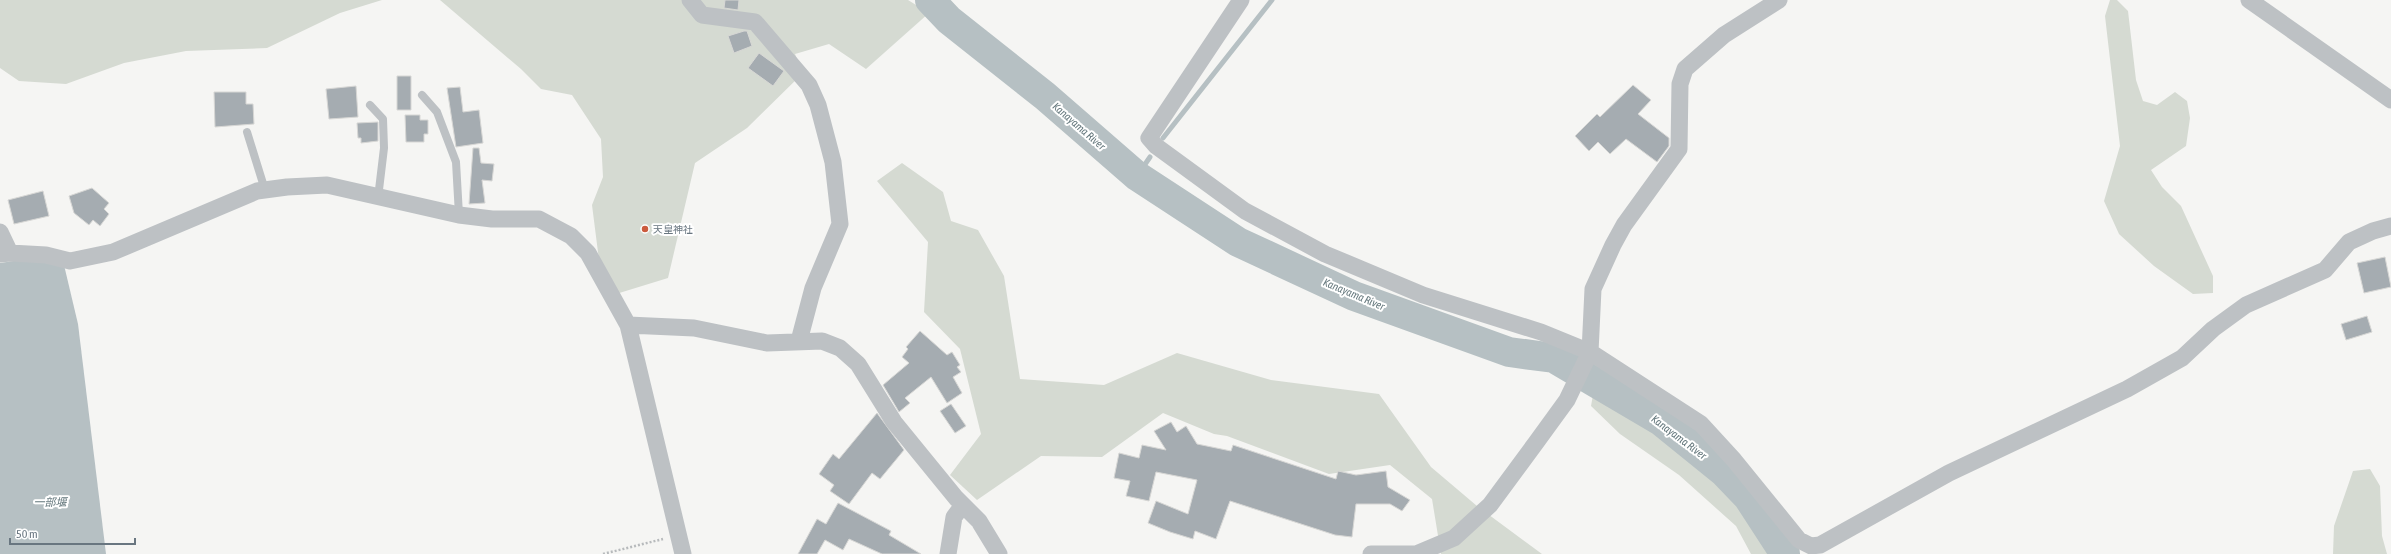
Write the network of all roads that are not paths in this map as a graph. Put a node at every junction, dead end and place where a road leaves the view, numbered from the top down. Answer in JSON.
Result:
{"nodes":[{"id":1,"x":690,"y":0,"type":"edge"},
{"id":2,"x":1241,"y":0,"type":"edge"},
{"id":3,"x":1779,"y":0,"type":"edge"},
{"id":4,"x":2249,"y":0,"type":"edge"},
{"id":5,"x":422,"y":95,"type":"dead end"},
{"id":6,"x":2391,"y":100,"type":"edge"},
{"id":7,"x":370,"y":105,"type":"dead end"},
{"id":8,"x":247,"y":132,"type":"dead end"},
{"id":9,"x":265,"y":190,"type":"junction"},
{"id":10,"x":378,"y":198,"type":"junction"},
{"id":11,"x":459,"y":215,"type":"junction"},
{"id":12,"x":2391,"y":226,"type":"edge"},
{"id":13,"x":0,"y":232,"type":"edge"},
{"id":14,"x":5,"y":253,"type":"edge"},
{"id":15,"x":628,"y":325,"type":"junction"},
{"id":16,"x":799,"y":341,"type":"junction"},
{"id":17,"x":1588,"y":356,"type":"junction"},
{"id":18,"x":963,"y":505,"type":"junction"},
{"id":19,"x":683,"y":554,"type":"edge"},
{"id":20,"x":948,"y":554,"type":"edge"},
{"id":21,"x":999,"y":554,"type":"edge"},
{"id":22,"x":1371,"y":554,"type":"edge"}],
"edges":[{"from":1,"to":16,"type":"street"},
{"from":2,"to":17,"type":"street"},
{"from":3,"to":17,"type":"street"},
{"from":4,"to":6,"type":"street"},
{"from":5,"to":11,"type":"lane"},
{"from":7,"to":10,"type":"lane"},
{"from":8,"to":9,"type":"lane"},
{"from":9,"to":10,"type":"street"},
{"from":9,"to":14,"type":"street"},
{"from":10,"to":11,"type":"street"},
{"from":11,"to":15,"type":"street"},
{"from":12,"to":17,"type":"street"},
{"from":13,"to":14,"type":"street"},
{"from":15,"to":16,"type":"street"},
{"from":15,"to":19,"type":"street"},
{"from":16,"to":18,"type":"street"},
{"from":17,"to":22,"type":"street"},
{"from":18,"to":20,"type":"street"},
{"from":18,"to":21,"type":"street"}]}
